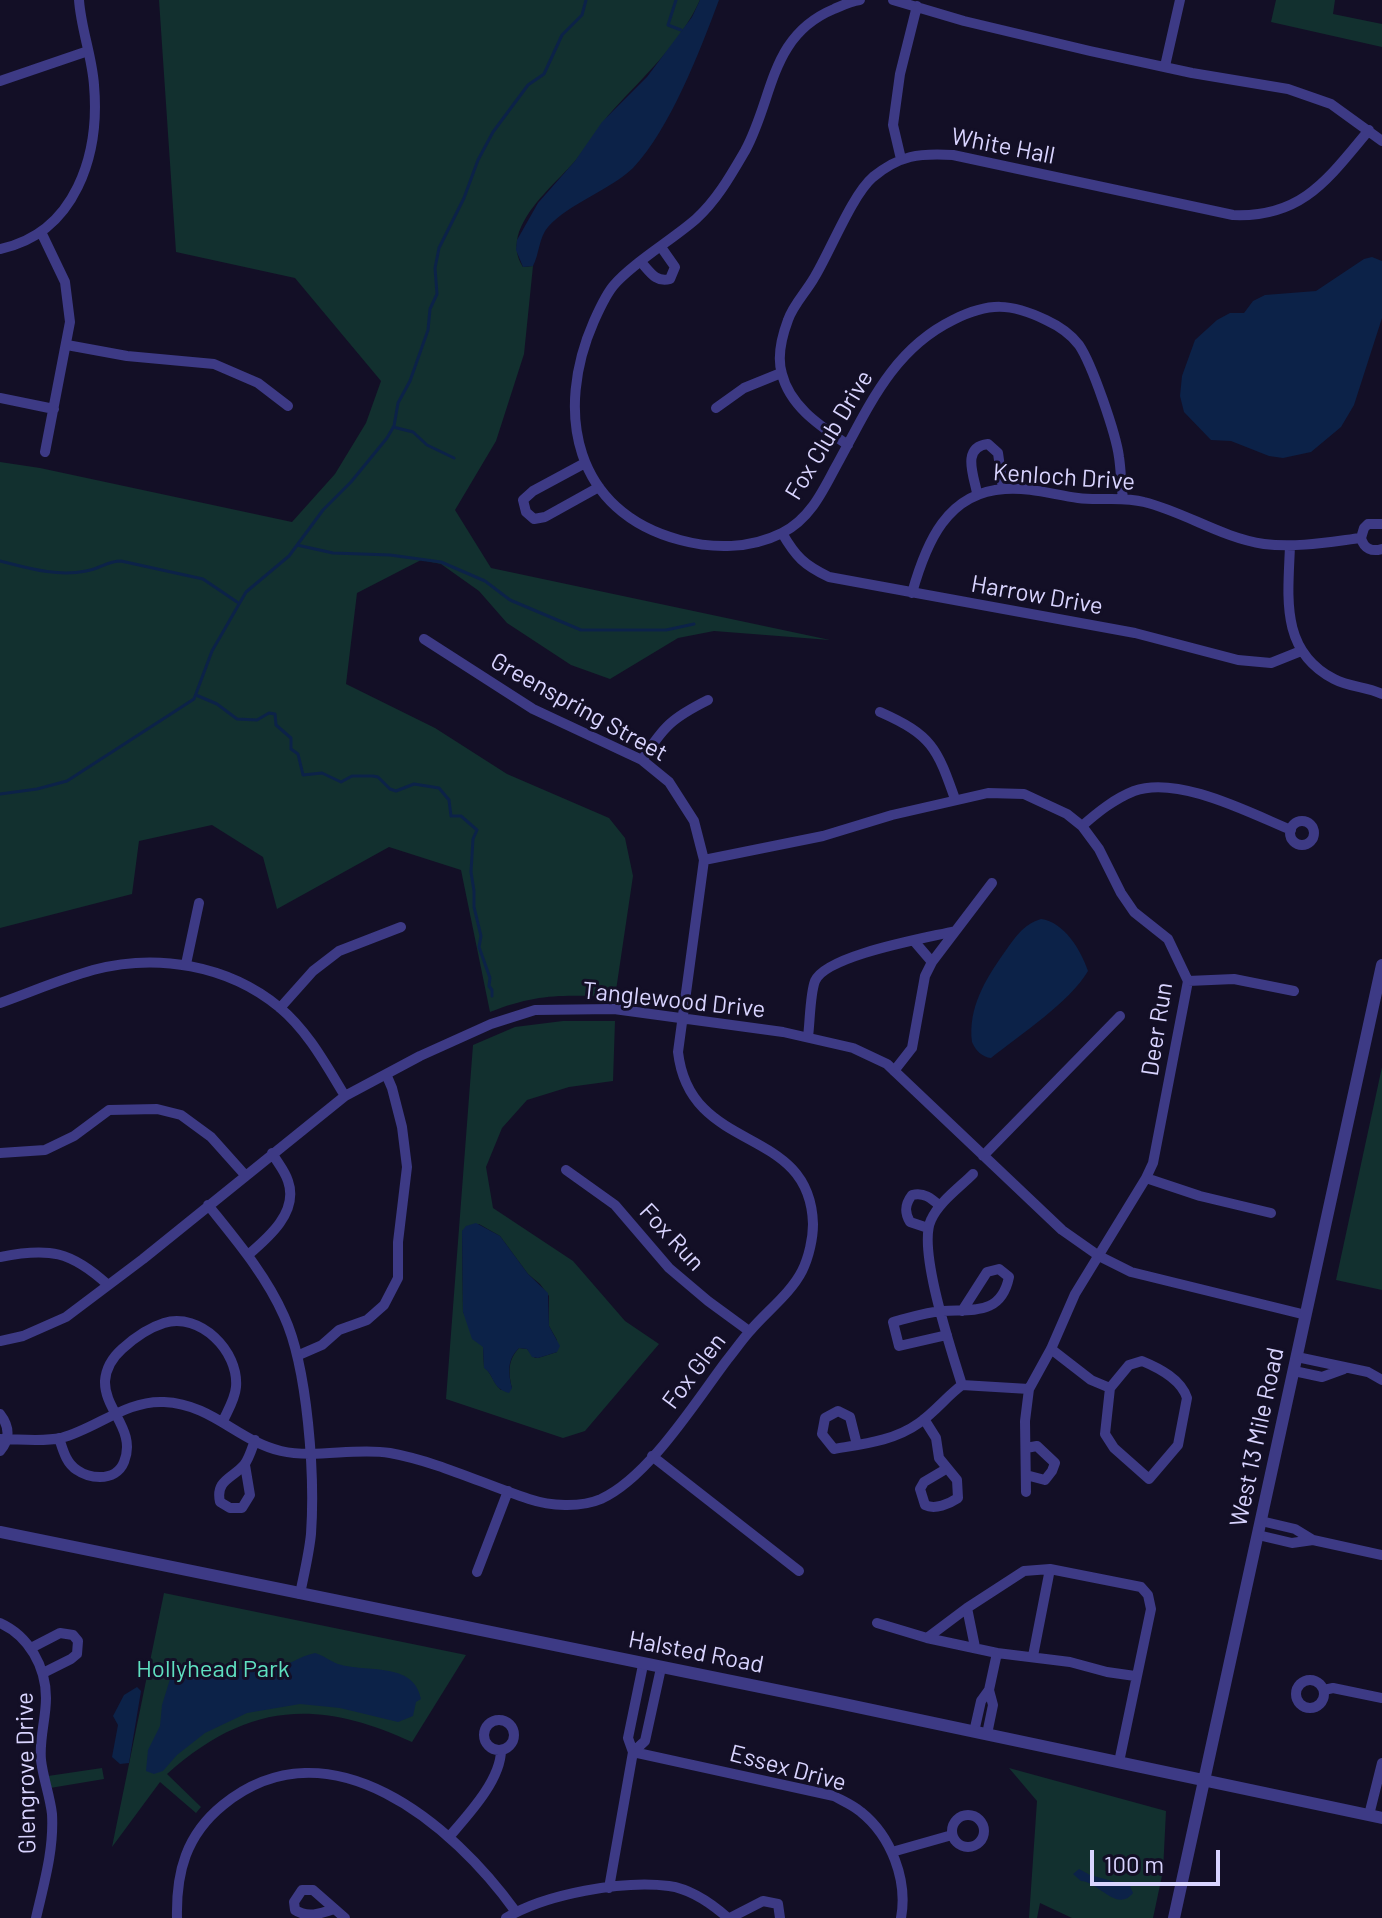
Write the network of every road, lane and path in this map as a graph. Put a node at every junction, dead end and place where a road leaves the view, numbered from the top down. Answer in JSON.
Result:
{"nodes":[{"id":1,"x":79,"y":0,"type":"edge"},
{"id":2,"x":860,"y":0,"type":"edge"},
{"id":3,"x":893,"y":0,"type":"edge"},
{"id":4,"x":1180,"y":0,"type":"edge"},
{"id":5,"x":917,"y":6,"type":"junction"},
{"id":6,"x":88,"y":51,"type":"junction"},
{"id":7,"x":1165,"y":66,"type":"junction"},
{"id":8,"x":0,"y":81,"type":"edge"},
{"id":9,"x":1369,"y":130,"type":"junction"},
{"id":10,"x":1382,"y":141,"type":"edge"},
{"id":11,"x":901,"y":159,"type":"junction"},
{"id":12,"x":42,"y":234,"type":"junction"},
{"id":13,"x":661,"y":247,"type":"junction"},
{"id":14,"x":0,"y":249,"type":"edge"},
{"id":15,"x":641,"y":262,"type":"junction"},
{"id":16,"x":67,"y":345,"type":"junction"},
{"id":17,"x":781,"y":373,"type":"junction"},
{"id":18,"x":0,"y":398,"type":"edge"},
{"id":19,"x":288,"y":406,"type":"dead end"},
{"id":20,"x":716,"y":408,"type":"dead end"},
{"id":21,"x":54,"y":409,"type":"junction"},
{"id":22,"x":848,"y":445,"type":"junction"},
{"id":23,"x":45,"y":452,"type":"dead end"},
{"id":24,"x":585,"y":463,"type":"junction"},
{"id":25,"x":599,"y":487,"type":"junction"},
{"id":26,"x":1003,"y":489,"type":"junction"},
{"id":27,"x":977,"y":493,"type":"junction"},
{"id":28,"x":1123,"y":498,"type":"junction"},
{"id":29,"x":1382,"y":524,"type":"edge"},
{"id":30,"x":782,"y":533,"type":"junction"},
{"id":31,"x":1361,"y":538,"type":"junction"},
{"id":32,"x":1290,"y":546,"type":"junction"},
{"id":33,"x":1382,"y":549,"type":"edge"},
{"id":34,"x":912,"y":593,"type":"junction"},
{"id":35,"x":424,"y":639,"type":"dead end"},
{"id":36,"x":1301,"y":651,"type":"junction"},
{"id":37,"x":1379,"y":691,"type":"edge"},
{"id":38,"x":708,"y":700,"type":"dead end"},
{"id":39,"x":880,"y":712,"type":"dead end"},
{"id":40,"x":642,"y":760,"type":"junction"},
{"id":41,"x":955,"y":799,"type":"junction"},
{"id":42,"x":1082,"y":826,"type":"junction"},
{"id":43,"x":1291,"y":830,"type":"dead end"},
{"id":44,"x":704,"y":860,"type":"junction"},
{"id":45,"x":992,"y":883,"type":"dead end"},
{"id":46,"x":199,"y":903,"type":"dead end"},
{"id":47,"x":401,"y":927,"type":"dead end"},
{"id":48,"x":955,"y":931,"type":"junction"},
{"id":49,"x":914,"y":941,"type":"junction"},
{"id":50,"x":932,"y":962,"type":"junction"},
{"id":51,"x":186,"y":964,"type":"junction"},
{"id":52,"x":1382,"y":965,"type":"edge"},
{"id":53,"x":1188,"y":981,"type":"junction"},
{"id":54,"x":1294,"y":991,"type":"dead end"},
{"id":55,"x":0,"y":1003,"type":"edge"},
{"id":56,"x":280,"y":1008,"type":"junction"},
{"id":57,"x":1120,"y":1016,"type":"dead end"},
{"id":58,"x":682,"y":1018,"type":"junction"},
{"id":59,"x":808,"y":1037,"type":"junction"},
{"id":60,"x":894,"y":1071,"type":"junction"},
{"id":61,"x":386,"y":1074,"type":"junction"},
{"id":62,"x":345,"y":1096,"type":"junction"},
{"id":63,"x":0,"y":1153,"type":"edge"},
{"id":64,"x":272,"y":1153,"type":"junction"},
{"id":65,"x":983,"y":1156,"type":"junction"},
{"id":66,"x":566,"y":1170,"type":"dead end"},
{"id":67,"x":973,"y":1174,"type":"dead end"},
{"id":68,"x":245,"y":1175,"type":"junction"},
{"id":69,"x":1146,"y":1178,"type":"junction"},
{"id":70,"x":208,"y":1205,"type":"junction"},
{"id":71,"x":940,"y":1206,"type":"junction"},
{"id":72,"x":1271,"y":1213,"type":"dead end"},
{"id":73,"x":928,"y":1228,"type":"junction"},
{"id":74,"x":248,"y":1255,"type":"junction"},
{"id":75,"x":1099,"y":1256,"type":"junction"},
{"id":76,"x":0,"y":1257,"type":"edge"},
{"id":77,"x":108,"y":1285,"type":"junction"},
{"id":78,"x":942,"y":1311,"type":"junction"},
{"id":79,"x":962,"y":1311,"type":"junction"},
{"id":80,"x":1306,"y":1315,"type":"junction"},
{"id":81,"x":749,"y":1331,"type":"junction"},
{"id":82,"x":947,"y":1335,"type":"junction"},
{"id":83,"x":0,"y":1341,"type":"edge"},
{"id":84,"x":1051,"y":1349,"type":"junction"},
{"id":85,"x":299,"y":1355,"type":"junction"},
{"id":86,"x":1297,"y":1357,"type":"junction"},
{"id":87,"x":1346,"y":1368,"type":"junction"},
{"id":88,"x":1294,"y":1371,"type":"junction"},
{"id":89,"x":1382,"y":1380,"type":"edge"},
{"id":90,"x":962,"y":1385,"type":"junction"},
{"id":91,"x":1110,"y":1388,"type":"junction"},
{"id":92,"x":1029,"y":1389,"type":"junction"},
{"id":93,"x":116,"y":1413,"type":"junction"},
{"id":94,"x":0,"y":1414,"type":"edge"},
{"id":95,"x":924,"y":1419,"type":"junction"},
{"id":96,"x":223,"y":1421,"type":"junction"},
{"id":97,"x":59,"y":1438,"type":"junction"},
{"id":98,"x":4,"y":1439,"type":"edge"},
{"id":99,"x":255,"y":1440,"type":"junction"},
{"id":100,"x":857,"y":1445,"type":"dead end"},
{"id":101,"x":1026,"y":1448,"type":"junction"},
{"id":102,"x":0,"y":1451,"type":"edge"},
{"id":103,"x":309,"y":1452,"type":"junction"},
{"id":104,"x":652,"y":1456,"type":"junction"},
{"id":105,"x":245,"y":1465,"type":"dead end"},
{"id":106,"x":946,"y":1469,"type":"dead end"},
{"id":107,"x":1026,"y":1475,"type":"junction"},
{"id":108,"x":508,"y":1491,"type":"junction"},
{"id":109,"x":1026,"y":1492,"type":"dead end"},
{"id":110,"x":1261,"y":1521,"type":"junction"},
{"id":111,"x":0,"y":1532,"type":"edge"},
{"id":112,"x":1258,"y":1535,"type":"junction"},
{"id":113,"x":1313,"y":1540,"type":"junction"},
{"id":114,"x":1382,"y":1555,"type":"edge"},
{"id":115,"x":1050,"y":1569,"type":"junction"},
{"id":116,"x":799,"y":1571,"type":"dead end"},
{"id":117,"x":477,"y":1572,"type":"dead end"},
{"id":118,"x":300,"y":1594,"type":"junction"},
{"id":119,"x":967,"y":1608,"type":"junction"},
{"id":120,"x":0,"y":1623,"type":"edge"},
{"id":121,"x":877,"y":1623,"type":"dead end"},
{"id":122,"x":927,"y":1638,"type":"junction"},
{"id":123,"x":975,"y":1647,"type":"junction"},
{"id":124,"x":31,"y":1648,"type":"junction"},
{"id":125,"x":997,"y":1653,"type":"junction"},
{"id":126,"x":1033,"y":1656,"type":"junction"},
{"id":127,"x":643,"y":1665,"type":"junction"},
{"id":128,"x":661,"y":1668,"type":"junction"},
{"id":129,"x":43,"y":1673,"type":"junction"},
{"id":130,"x":1135,"y":1676,"type":"junction"},
{"id":131,"x":1324,"y":1690,"type":"dead end"},
{"id":132,"x":1382,"y":1698,"type":"edge"},
{"id":133,"x":980,"y":1733,"type":"junction"},
{"id":134,"x":501,"y":1750,"type":"dead end"},
{"id":135,"x":633,"y":1752,"type":"junction"},
{"id":136,"x":1119,"y":1762,"type":"junction"},
{"id":137,"x":1382,"y":1763,"type":"edge"},
{"id":138,"x":1203,"y":1780,"type":"junction"},
{"id":139,"x":1375,"y":1816,"type":"edge"},
{"id":140,"x":952,"y":1835,"type":"dead end"},
{"id":141,"x":449,"y":1837,"type":"junction"},
{"id":142,"x":892,"y":1852,"type":"junction"},
{"id":143,"x":609,"y":1888,"type":"junction"},
{"id":144,"x":334,"y":1909,"type":"dead end"},
{"id":145,"x":511,"y":1915,"type":"edge"},
{"id":146,"x":36,"y":1918,"type":"edge"},
{"id":147,"x":177,"y":1918,"type":"edge"},
{"id":148,"x":345,"y":1918,"type":"edge"},
{"id":149,"x":729,"y":1918,"type":"edge"},
{"id":150,"x":780,"y":1918,"type":"edge"},
{"id":151,"x":901,"y":1918,"type":"edge"},
{"id":152,"x":1174,"y":1918,"type":"edge"}],
"edges":[{"from":1,"to":6,"type":"street"},
{"from":2,"to":13,"type":"street","name":"Fox Club Drive"},
{"from":3,"to":5,"type":"street"},
{"from":4,"to":7,"type":"street"},
{"from":5,"to":7,"type":"street"},
{"from":5,"to":11,"type":"street"},
{"from":6,"to":8,"type":"street"},
{"from":6,"to":12,"type":"street"},
{"from":7,"to":9,"type":"street"},
{"from":9,"to":10,"type":"street"},
{"from":9,"to":11,"type":"street","name":"White Hall"},
{"from":11,"to":17,"type":"street","name":"White Hall"},
{"from":12,"to":14,"type":"street"},
{"from":12,"to":16,"type":"street"},
{"from":13,"to":15,"type":"street","name":"Fox Club Drive"},
{"from":13,"to":15,"type":"street"},
{"from":15,"to":24,"type":"street","name":"Fox Club Drive"},
{"from":16,"to":19,"type":"street"},
{"from":16,"to":21,"type":"street"},
{"from":17,"to":20,"type":"street"},
{"from":17,"to":22,"type":"street"},
{"from":18,"to":21,"type":"street"},
{"from":21,"to":23,"type":"street"},
{"from":22,"to":28,"type":"street","name":"Fox Club Drive"},
{"from":22,"to":30,"type":"street","name":"Fox Club Drive"},
{"from":24,"to":25,"type":"street","name":"Fox Club Drive"},
{"from":24,"to":25,"type":"street"},
{"from":25,"to":30,"type":"street","name":"Fox Club Drive"},
{"from":26,"to":27,"type":"street","name":"Kenloch Drive"},
{"from":26,"to":27,"type":"street"},
{"from":26,"to":28,"type":"street","name":"Kenloch Drive"},
{"from":27,"to":34,"type":"street","name":"Kenloch Drive"},
{"from":28,"to":32,"type":"street","name":"Kenloch Drive"},
{"from":29,"to":31,"type":"street","name":"Kenloch Drive"},
{"from":30,"to":34,"type":"street","name":"Harrow Drive"},
{"from":31,"to":32,"type":"street","name":"Kenloch Drive"},
{"from":31,"to":33,"type":"street"},
{"from":32,"to":36,"type":"street"},
{"from":34,"to":36,"type":"street","name":"Harrow Drive"},
{"from":35,"to":40,"type":"street","name":"Greenspring Street"},
{"from":36,"to":37,"type":"street"},
{"from":38,"to":40,"type":"street"},
{"from":39,"to":41,"type":"street"},
{"from":40,"to":44,"type":"street","name":"Greenspring Street"},
{"from":41,"to":42,"type":"street","name":"Deer Run"},
{"from":41,"to":44,"type":"street","name":"Deer Run"},
{"from":42,"to":43,"type":"street"},
{"from":42,"to":53,"type":"street","name":"Deer Run"},
{"from":44,"to":58,"type":"street","name":"Greenspring Street"},
{"from":45,"to":48,"type":"street"},
{"from":46,"to":51,"type":"street"},
{"from":47,"to":56,"type":"street"},
{"from":48,"to":49,"type":"street"},
{"from":48,"to":50,"type":"street"},
{"from":49,"to":50,"type":"street"},
{"from":49,"to":59,"type":"street"},
{"from":50,"to":60,"type":"street"},
{"from":51,"to":55,"type":"street"},
{"from":51,"to":56,"type":"street"},
{"from":52,"to":80,"type":"street","name":"West 13 Mile Road"},
{"from":53,"to":54,"type":"street"},
{"from":53,"to":69,"type":"street","name":"Deer Run"},
{"from":56,"to":62,"type":"street"},
{"from":57,"to":65,"type":"street"},
{"from":58,"to":59,"type":"street","name":"Tanglewood Drive"},
{"from":58,"to":61,"type":"street","name":"Tanglewood Drive"},
{"from":58,"to":81,"type":"street","name":"Fox Glen"},
{"from":59,"to":60,"type":"street","name":"Tanglewood Drive"},
{"from":60,"to":65,"type":"street","name":"Tanglewood Drive"},
{"from":61,"to":62,"type":"street","name":"Tanglewood Drive"},
{"from":61,"to":85,"type":"street"},
{"from":62,"to":64,"type":"street","name":"Tanglewood Drive"},
{"from":63,"to":68,"type":"street"},
{"from":64,"to":68,"type":"street","name":"Tanglewood Drive"},
{"from":64,"to":74,"type":"street"},
{"from":65,"to":75,"type":"street","name":"Tanglewood Drive"},
{"from":66,"to":81,"type":"street","name":"Fox Run"},
{"from":67,"to":71,"type":"street"},
{"from":68,"to":70,"type":"street","name":"Tanglewood Drive"},
{"from":69,"to":72,"type":"street"},
{"from":69,"to":75,"type":"street","name":"Deer Run"},
{"from":70,"to":74,"type":"street"},
{"from":70,"to":77,"type":"street","name":"Tanglewood Drive"},
{"from":71,"to":73,"type":"street"},
{"from":71,"to":73,"type":"street"},
{"from":73,"to":78,"type":"street"},
{"from":74,"to":85,"type":"street"},
{"from":75,"to":80,"type":"street","name":"Tanglewood Drive"},
{"from":75,"to":84,"type":"street","name":"Deer Run"},
{"from":76,"to":77,"type":"street"},
{"from":77,"to":83,"type":"street","name":"Tanglewood Drive"},
{"from":78,"to":79,"type":"street"},
{"from":78,"to":82,"type":"street"},
{"from":78,"to":82,"type":"street"},
{"from":79,"to":79,"type":"street"},
{"from":80,"to":86,"type":"street","name":"West 13 Mile Road"},
{"from":81,"to":104,"type":"street","name":"Fox Glen"},
{"from":82,"to":90,"type":"street"},
{"from":84,"to":91,"type":"street"},
{"from":84,"to":92,"type":"street","name":"Deer Run"},
{"from":85,"to":103,"type":"street"},
{"from":86,"to":87,"type":"street"},
{"from":86,"to":88,"type":"street","name":"West 13 Mile Road"},
{"from":87,"to":88,"type":"street"},
{"from":87,"to":89,"type":"street"},
{"from":88,"to":110,"type":"street","name":"West 13 Mile Road"},
{"from":90,"to":92,"type":"street"},
{"from":90,"to":95,"type":"street"},
{"from":91,"to":91,"type":"street"},
{"from":92,"to":101,"type":"street"},
{"from":93,"to":96,"type":"street","name":"Fox Glen"},
{"from":93,"to":96,"type":"street"},
{"from":93,"to":97,"type":"street"},
{"from":93,"to":97,"type":"street"},
{"from":94,"to":98,"type":"street"},
{"from":95,"to":100,"type":"street"},
{"from":95,"to":106,"type":"street"},
{"from":96,"to":99,"type":"street","name":"Fox Glen"},
{"from":97,"to":98,"type":"street"},
{"from":98,"to":102,"type":"street"},
{"from":99,"to":103,"type":"street","name":"Fox Glen"},
{"from":99,"to":105,"type":"street"},
{"from":101,"to":107,"type":"street"},
{"from":101,"to":107,"type":"street"},
{"from":103,"to":108,"type":"street","name":"Fox Glen"},
{"from":103,"to":118,"type":"street"},
{"from":104,"to":108,"type":"street","name":"Fox Glen"},
{"from":104,"to":116,"type":"street"},
{"from":107,"to":109,"type":"street"},
{"from":108,"to":117,"type":"street"},
{"from":110,"to":112,"type":"street","name":"West 13 Mile Road"},
{"from":110,"to":113,"type":"street"},
{"from":111,"to":118,"type":"street","name":"Halsted Road"},
{"from":112,"to":113,"type":"street"},
{"from":112,"to":138,"type":"street","name":"West 13 Mile Road"},
{"from":113,"to":114,"type":"street"},
{"from":115,"to":119,"type":"street"},
{"from":115,"to":126,"type":"street"},
{"from":115,"to":130,"type":"street"},
{"from":118,"to":127,"type":"street","name":"Halsted Road"},
{"from":119,"to":122,"type":"street"},
{"from":119,"to":123,"type":"street"},
{"from":120,"to":124,"type":"street","name":"Glengrove Drive"},
{"from":121,"to":122,"type":"street"},
{"from":122,"to":123,"type":"street"},
{"from":123,"to":125,"type":"street"},
{"from":124,"to":129,"type":"street","name":"Glengrove Drive"},
{"from":124,"to":129,"type":"street","name":"Glengrove Drive"},
{"from":125,"to":126,"type":"street"},
{"from":125,"to":133,"type":"street"},
{"from":126,"to":130,"type":"street"},
{"from":127,"to":128,"type":"street","name":"Halsted Road"},
{"from":127,"to":135,"type":"street"},
{"from":128,"to":133,"type":"street","name":"Halsted Road"},
{"from":128,"to":135,"type":"street"},
{"from":129,"to":146,"type":"street","name":"Glengrove Drive"},
{"from":130,"to":136,"type":"street"},
{"from":131,"to":132,"type":"street"},
{"from":133,"to":136,"type":"street","name":"Halsted Road"},
{"from":134,"to":141,"type":"street"},
{"from":135,"to":142,"type":"street","name":"Essex Drive"},
{"from":135,"to":143,"type":"street"},
{"from":136,"to":138,"type":"street","name":"Halsted Road"},
{"from":137,"to":139,"type":"street"},
{"from":138,"to":139,"type":"street","name":"Halsted Road"},
{"from":138,"to":152,"type":"street","name":"West 13 Mile Road"},
{"from":140,"to":142,"type":"street"},
{"from":141,"to":145,"type":"street"},
{"from":141,"to":147,"type":"street"},
{"from":142,"to":151,"type":"street","name":"Essex Drive"},
{"from":143,"to":145,"type":"street"},
{"from":143,"to":149,"type":"street"},
{"from":144,"to":148,"type":"street"},
{"from":149,"to":150,"type":"street"}]}
